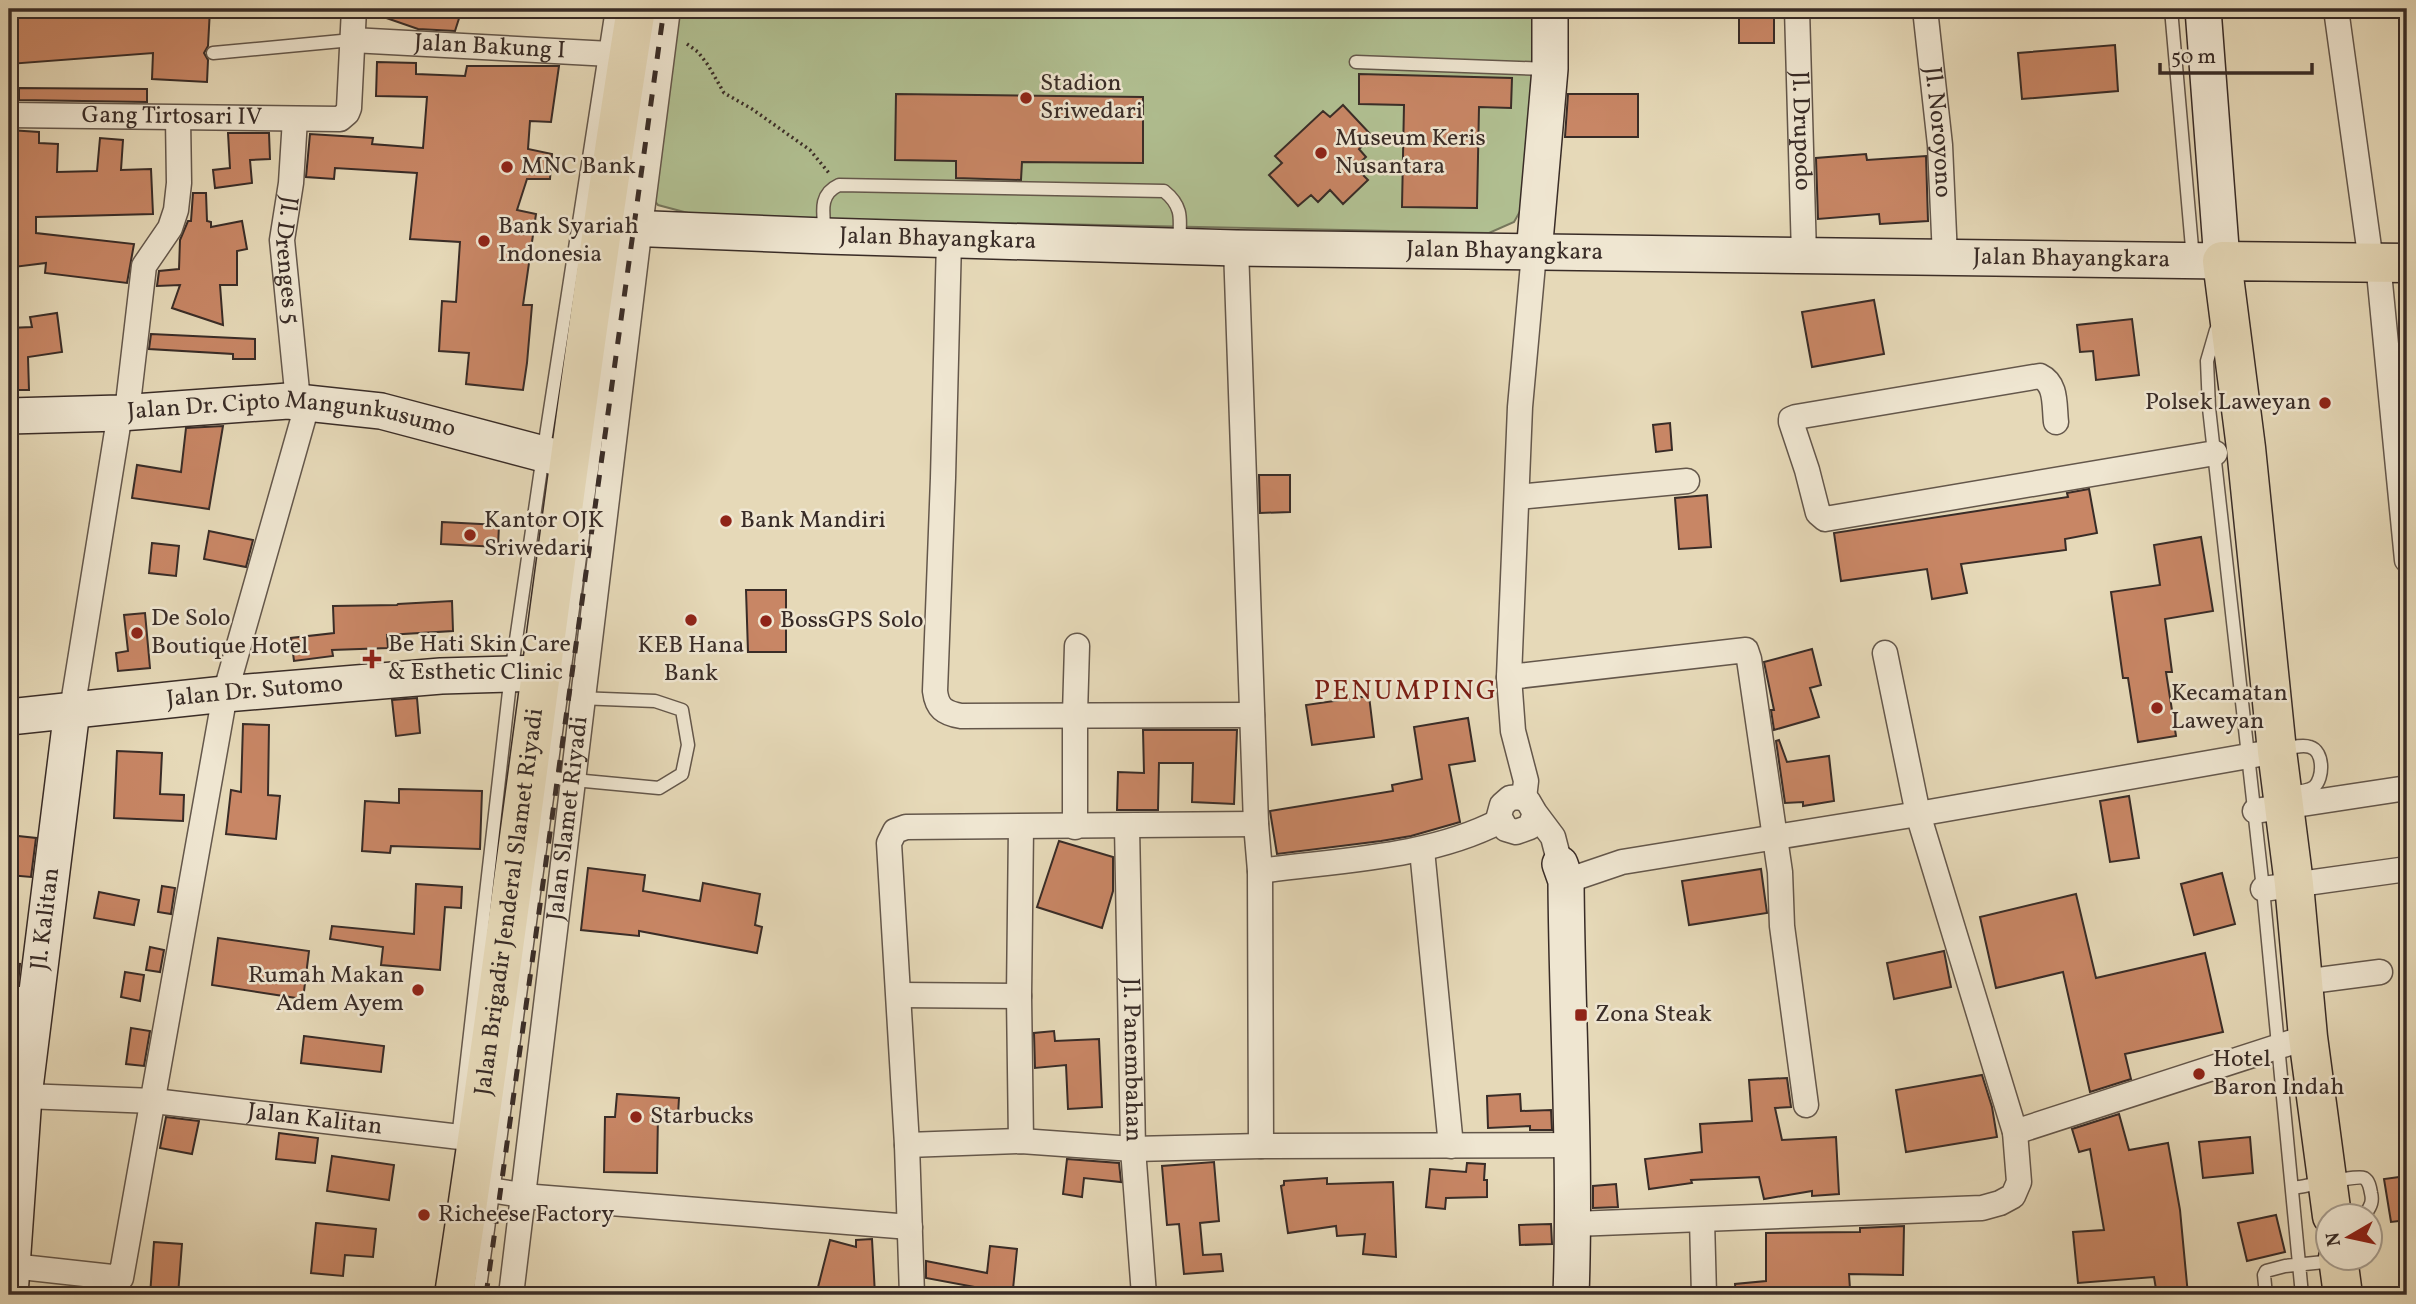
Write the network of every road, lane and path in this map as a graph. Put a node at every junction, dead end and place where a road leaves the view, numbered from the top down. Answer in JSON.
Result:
{"nodes":[{"id":1,"x":355,"y":9,"type":"edge"},
{"id":2,"x":612,"y":9,"type":"edge"},
{"id":3,"x":1550,"y":9,"type":"edge"},
{"id":4,"x":1797,"y":9,"type":"edge"},
{"id":5,"x":1925,"y":9,"type":"edge"},
{"id":6,"x":2171,"y":9,"type":"edge"},
{"id":7,"x":2203,"y":9,"type":"edge"},
{"id":8,"x":2336,"y":9,"type":"edge"},
{"id":9,"x":656,"y":14,"type":"edge"},
{"id":10,"x":352,"y":40,"type":"junction"},
{"id":11,"x":213,"y":53,"type":"dead end"},
{"id":12,"x":617,"y":54,"type":"junction"},
{"id":13,"x":1356,"y":62,"type":"dead end"},
{"id":14,"x":1550,"y":69,"type":"junction"},
{"id":15,"x":2195,"y":102,"type":"junction"},
{"id":16,"x":9,"y":115,"type":"edge"},
{"id":17,"x":178,"y":118,"type":"junction"},
{"id":18,"x":295,"y":119,"type":"junction"},
{"id":19,"x":839,"y":185,"type":"junction"},
{"id":20,"x":622,"y":228,"type":"junction"},
{"id":21,"x":825,"y":236,"type":"junction"},
{"id":22,"x":948,"y":240,"type":"junction"},
{"id":23,"x":1178,"y":246,"type":"junction"},
{"id":24,"x":1236,"y":248,"type":"junction"},
{"id":25,"x":1534,"y":253,"type":"junction"},
{"id":26,"x":1804,"y":255,"type":"junction"},
{"id":27,"x":1945,"y":257,"type":"junction"},
{"id":28,"x":2208,"y":260,"type":"junction"},
{"id":29,"x":2386,"y":262,"type":"edge"},
{"id":30,"x":2230,"y":325,"type":"junction"},
{"id":31,"x":303,"y":402,"type":"junction"},
{"id":32,"x":124,"y":412,"type":"junction"},
{"id":33,"x":9,"y":416,"type":"edge"},
{"id":34,"x":2056,"y":422,"type":"dead end"},
{"id":35,"x":2215,"y":453,"type":"junction"},
{"id":36,"x":556,"y":458,"type":"junction"},
{"id":37,"x":1687,"y":481,"type":"dead end"},
{"id":38,"x":1517,"y":497,"type":"junction"},
{"id":39,"x":2407,"y":560,"type":"edge"},
{"id":40,"x":2244,"y":569,"type":"junction"},
{"id":41,"x":1077,"y":646,"type":"dead end"},
{"id":42,"x":1885,"y":653,"type":"dead end"},
{"id":43,"x":1509,"y":677,"type":"junction"},
{"id":44,"x":547,"y":688,"type":"junction"},
{"id":45,"x":225,"y":694,"type":"junction"},
{"id":46,"x":72,"y":710,"type":"junction"},
{"id":47,"x":1075,"y":714,"type":"junction"},
{"id":48,"x":1252,"y":715,"type":"junction"},
{"id":49,"x":9,"y":717,"type":"edge"},
{"id":50,"x":2263,"y":754,"type":"junction"},
{"id":51,"x":551,"y":778,"type":"junction"},
{"id":52,"x":2407,"y":788,"type":"edge"},
{"id":53,"x":2274,"y":804,"type":"junction"},
{"id":54,"x":1524,"y":810,"type":"junction"},
{"id":55,"x":1918,"y":814,"type":"junction"},
{"id":56,"x":1256,"y":824,"type":"junction"},
{"id":57,"x":1127,"y":826,"type":"junction"},
{"id":58,"x":1020,"y":827,"type":"junction"},
{"id":59,"x":1075,"y":827,"type":"junction"},
{"id":60,"x":1775,"y":836,"type":"junction"},
{"id":61,"x":1422,"y":850,"type":"junction"},
{"id":62,"x":2407,"y":869,"type":"edge"},
{"id":63,"x":1261,"y":871,"type":"junction"},
{"id":64,"x":1563,"y":872,"type":"junction"},
{"id":65,"x":2279,"y":887,"type":"junction"},
{"id":66,"x":2380,"y":972,"type":"dead end"},
{"id":67,"x":2303,"y":982,"type":"junction"},
{"id":68,"x":899,"y":995,"type":"junction"},
{"id":69,"x":1019,"y":996,"type":"junction"},
{"id":70,"x":23,"y":999,"type":"edge"},
{"id":71,"x":2293,"y":1041,"type":"junction"},
{"id":72,"x":16,"y":1100,"type":"edge"},
{"id":73,"x":154,"y":1101,"type":"junction"},
{"id":74,"x":1806,"y":1105,"type":"dead end"},
{"id":75,"x":2015,"y":1132,"type":"junction"},
{"id":76,"x":1021,"y":1141,"type":"junction"},
{"id":77,"x":464,"y":1143,"type":"junction"},
{"id":78,"x":1573,"y":1144,"type":"junction"},
{"id":79,"x":907,"y":1145,"type":"junction"},
{"id":80,"x":1261,"y":1146,"type":"junction"},
{"id":81,"x":1451,"y":1146,"type":"junction"},
{"id":82,"x":1133,"y":1149,"type":"junction"},
{"id":83,"x":482,"y":1189,"type":"junction"},
{"id":84,"x":523,"y":1196,"type":"junction"},
{"id":85,"x":2324,"y":1201,"type":"edge"},
{"id":86,"x":1702,"y":1220,"type":"junction"},
{"id":87,"x":1574,"y":1224,"type":"junction"},
{"id":88,"x":911,"y":1227,"type":"junction"},
{"id":89,"x":2300,"y":1265,"type":"junction"},
{"id":90,"x":2341,"y":1277,"type":"edge"},
{"id":91,"x":11,"y":1281,"type":"edge"},
{"id":92,"x":454,"y":1295,"type":"edge"},
{"id":93,"x":479,"y":1295,"type":"edge"},
{"id":94,"x":511,"y":1295,"type":"edge"},
{"id":95,"x":912,"y":1295,"type":"edge"},
{"id":96,"x":1144,"y":1295,"type":"edge"},
{"id":97,"x":1571,"y":1295,"type":"edge"},
{"id":98,"x":1704,"y":1295,"type":"edge"},
{"id":99,"x":2266,"y":1295,"type":"edge"},
{"id":100,"x":2302,"y":1295,"type":"edge"},
{"id":101,"x":2356,"y":1295,"type":"edge"}],
"edges":[{"from":1,"to":10,"type":"street"},
{"from":2,"to":12,"type":"lane"},
{"from":3,"to":14,"type":"main road"},
{"from":4,"to":26,"type":"street","name":"Jl. Drupodo"},
{"from":5,"to":27,"type":"street","name":"Jl. Noroyono"},
{"from":6,"to":15,"type":"lane"},
{"from":7,"to":15,"type":"main road"},
{"from":8,"to":29,"type":"street"},
{"from":9,"to":12,"type":"main road","name":"Jalan Brigadir Jenderal Slamet Riyadi"},
{"from":9,"to":19,"type":"path"},
{"from":9,"to":20,"type":"street","name":"Jalan Slamet Riyadi"},
{"from":10,"to":11,"type":"lane"},
{"from":10,"to":12,"type":"street","name":"Jalan Bakung I"},
{"from":10,"to":18,"type":"street","name":"Gang Tirtosari IV"},
{"from":12,"to":20,"type":"main road","name":"Jalan Brigadir Jenderal Slamet Riyadi"},
{"from":12,"to":36,"type":"lane"},
{"from":13,"to":14,"type":"lane"},
{"from":14,"to":25,"type":"main road"},
{"from":15,"to":28,"type":"main road"},
{"from":16,"to":17,"type":"street","name":"Gang Tirtosari IV"},
{"from":17,"to":18,"type":"street","name":"Gang Tirtosari IV"},
{"from":17,"to":32,"type":"street"},
{"from":18,"to":31,"type":"street","name":"Jl. Drenges 5"},
{"from":19,"to":21,"type":"lane"},
{"from":19,"to":23,"type":"lane"},
{"from":20,"to":21,"type":"main road","name":"Jalan Bhayangkara"},
{"from":20,"to":36,"type":"main road","name":"Jalan Brigadir Jenderal Slamet Riyadi"},
{"from":20,"to":44,"type":"street","name":"Jalan Slamet Riyadi"},
{"from":21,"to":22,"type":"main road","name":"Jalan Bhayangkara"},
{"from":22,"to":23,"type":"main road","name":"Jalan Bhayangkara"},
{"from":22,"to":47,"type":"street"},
{"from":23,"to":24,"type":"main road","name":"Jalan Bhayangkara"},
{"from":24,"to":25,"type":"main road","name":"Jalan Bhayangkara"},
{"from":24,"to":48,"type":"street"},
{"from":25,"to":26,"type":"main road","name":"Jalan Bhayangkara"},
{"from":25,"to":38,"type":"street"},
{"from":26,"to":27,"type":"main road","name":"Jalan Bhayangkara"},
{"from":27,"to":28,"type":"main road","name":"Jalan Bhayangkara"},
{"from":28,"to":29,"type":"main road","name":"Jalan Bhayangkara"},
{"from":28,"to":30,"type":"main road"},
{"from":29,"to":39,"type":"street"},
{"from":30,"to":35,"type":"lane"},
{"from":30,"to":40,"type":"main road"},
{"from":31,"to":32,"type":"main road","name":"Jalan Dr. Cipto Mangunkusumo"},
{"from":31,"to":36,"type":"main road","name":"Jalan Dr. Cipto Mangunkusumo"},
{"from":31,"to":45,"type":"street"},
{"from":32,"to":33,"type":"main road","name":"Jalan Dr. Cipto Mangunkusumo"},
{"from":32,"to":46,"type":"street"},
{"from":34,"to":35,"type":"street"},
{"from":35,"to":40,"type":"lane"},
{"from":36,"to":44,"type":"main road","name":"Jalan Brigadir Jenderal Slamet Riyadi"},
{"from":37,"to":38,"type":"street"},
{"from":38,"to":43,"type":"street"},
{"from":40,"to":50,"type":"main road"},
{"from":41,"to":47,"type":"street"},
{"from":42,"to":55,"type":"street"},
{"from":43,"to":54,"type":"street"},
{"from":43,"to":60,"type":"street"},
{"from":44,"to":45,"type":"main road","name":"Jalan Dr. Sutomo"},
{"from":44,"to":51,"type":"main road","name":"Jalan Brigadir Jenderal Slamet Riyadi"},
{"from":44,"to":51,"type":"lane"},
{"from":44,"to":77,"type":"lane"},
{"from":45,"to":46,"type":"main road","name":"Jalan Dr. Sutomo"},
{"from":45,"to":73,"type":"street"},
{"from":46,"to":49,"type":"main road","name":"Jalan Dr. Sutomo"},
{"from":46,"to":70,"type":"main road","name":"Jl. Kalitan"},
{"from":47,"to":48,"type":"street"},
{"from":47,"to":59,"type":"street"},
{"from":48,"to":56,"type":"street"},
{"from":50,"to":53,"type":"main road"},
{"from":50,"to":55,"type":"street"},
{"from":51,"to":77,"type":"main road","name":"Jalan Brigadir Jenderal Slamet Riyadi"},
{"from":51,"to":83,"type":"lane"},
{"from":51,"to":84,"type":"street","name":"Jalan Slamet Riyadi"},
{"from":52,"to":53,"type":"street"},
{"from":53,"to":65,"type":"main road"},
{"from":54,"to":61,"type":"street"},
{"from":54,"to":64,"type":"street"},
{"from":55,"to":60,"type":"street"},
{"from":55,"to":75,"type":"street"},
{"from":56,"to":57,"type":"street"},
{"from":56,"to":63,"type":"street"},
{"from":57,"to":59,"type":"street"},
{"from":57,"to":82,"type":"street","name":"Jl. Panembahan"},
{"from":58,"to":59,"type":"street"},
{"from":58,"to":68,"type":"street"},
{"from":58,"to":69,"type":"street"},
{"from":60,"to":64,"type":"street"},
{"from":60,"to":74,"type":"street"},
{"from":61,"to":63,"type":"street"},
{"from":61,"to":81,"type":"street"},
{"from":62,"to":65,"type":"street"},
{"from":63,"to":80,"type":"street"},
{"from":64,"to":78,"type":"main road"},
{"from":65,"to":67,"type":"main road"},
{"from":65,"to":71,"type":"lane"},
{"from":66,"to":67,"type":"street"},
{"from":67,"to":71,"type":"main road"},
{"from":68,"to":69,"type":"street"},
{"from":68,"to":79,"type":"street"},
{"from":69,"to":76,"type":"street"},
{"from":70,"to":72,"type":"main road","name":"Jl. Kalitan"},
{"from":71,"to":75,"type":"street"},
{"from":71,"to":85,"type":"main road"},
{"from":72,"to":73,"type":"street","name":"Jalan Kalitan"},
{"from":72,"to":91,"type":"main road","name":"Jl. Kalitan"},
{"from":73,"to":77,"type":"street","name":"Jalan Kalitan"},
{"from":73,"to":91,"type":"street"},
{"from":75,"to":86,"type":"street"},
{"from":76,"to":79,"type":"street"},
{"from":76,"to":82,"type":"street"},
{"from":77,"to":83,"type":"main road","name":"Jalan Brigadir Jenderal Slamet Riyadi"},
{"from":78,"to":81,"type":"street"},
{"from":78,"to":87,"type":"main road"},
{"from":79,"to":88,"type":"street"},
{"from":80,"to":81,"type":"street"},
{"from":80,"to":82,"type":"street"},
{"from":82,"to":96,"type":"street","name":"Jl. Panembahan"},
{"from":83,"to":84,"type":"street"},
{"from":83,"to":92,"type":"main road","name":"Jalan Brigadir Jenderal Slamet Riyadi"},
{"from":83,"to":93,"type":"lane"},
{"from":84,"to":88,"type":"street"},
{"from":84,"to":94,"type":"street","name":"Jalan Slamet Riyadi"},
{"from":85,"to":89,"type":"lane"},
{"from":86,"to":87,"type":"street"},
{"from":86,"to":98,"type":"street"},
{"from":87,"to":97,"type":"main road"},
{"from":88,"to":95,"type":"street"},
{"from":89,"to":90,"type":"lane"},
{"from":89,"to":99,"type":"lane"},
{"from":89,"to":100,"type":"lane"},
{"from":90,"to":101,"type":"street"}]}
